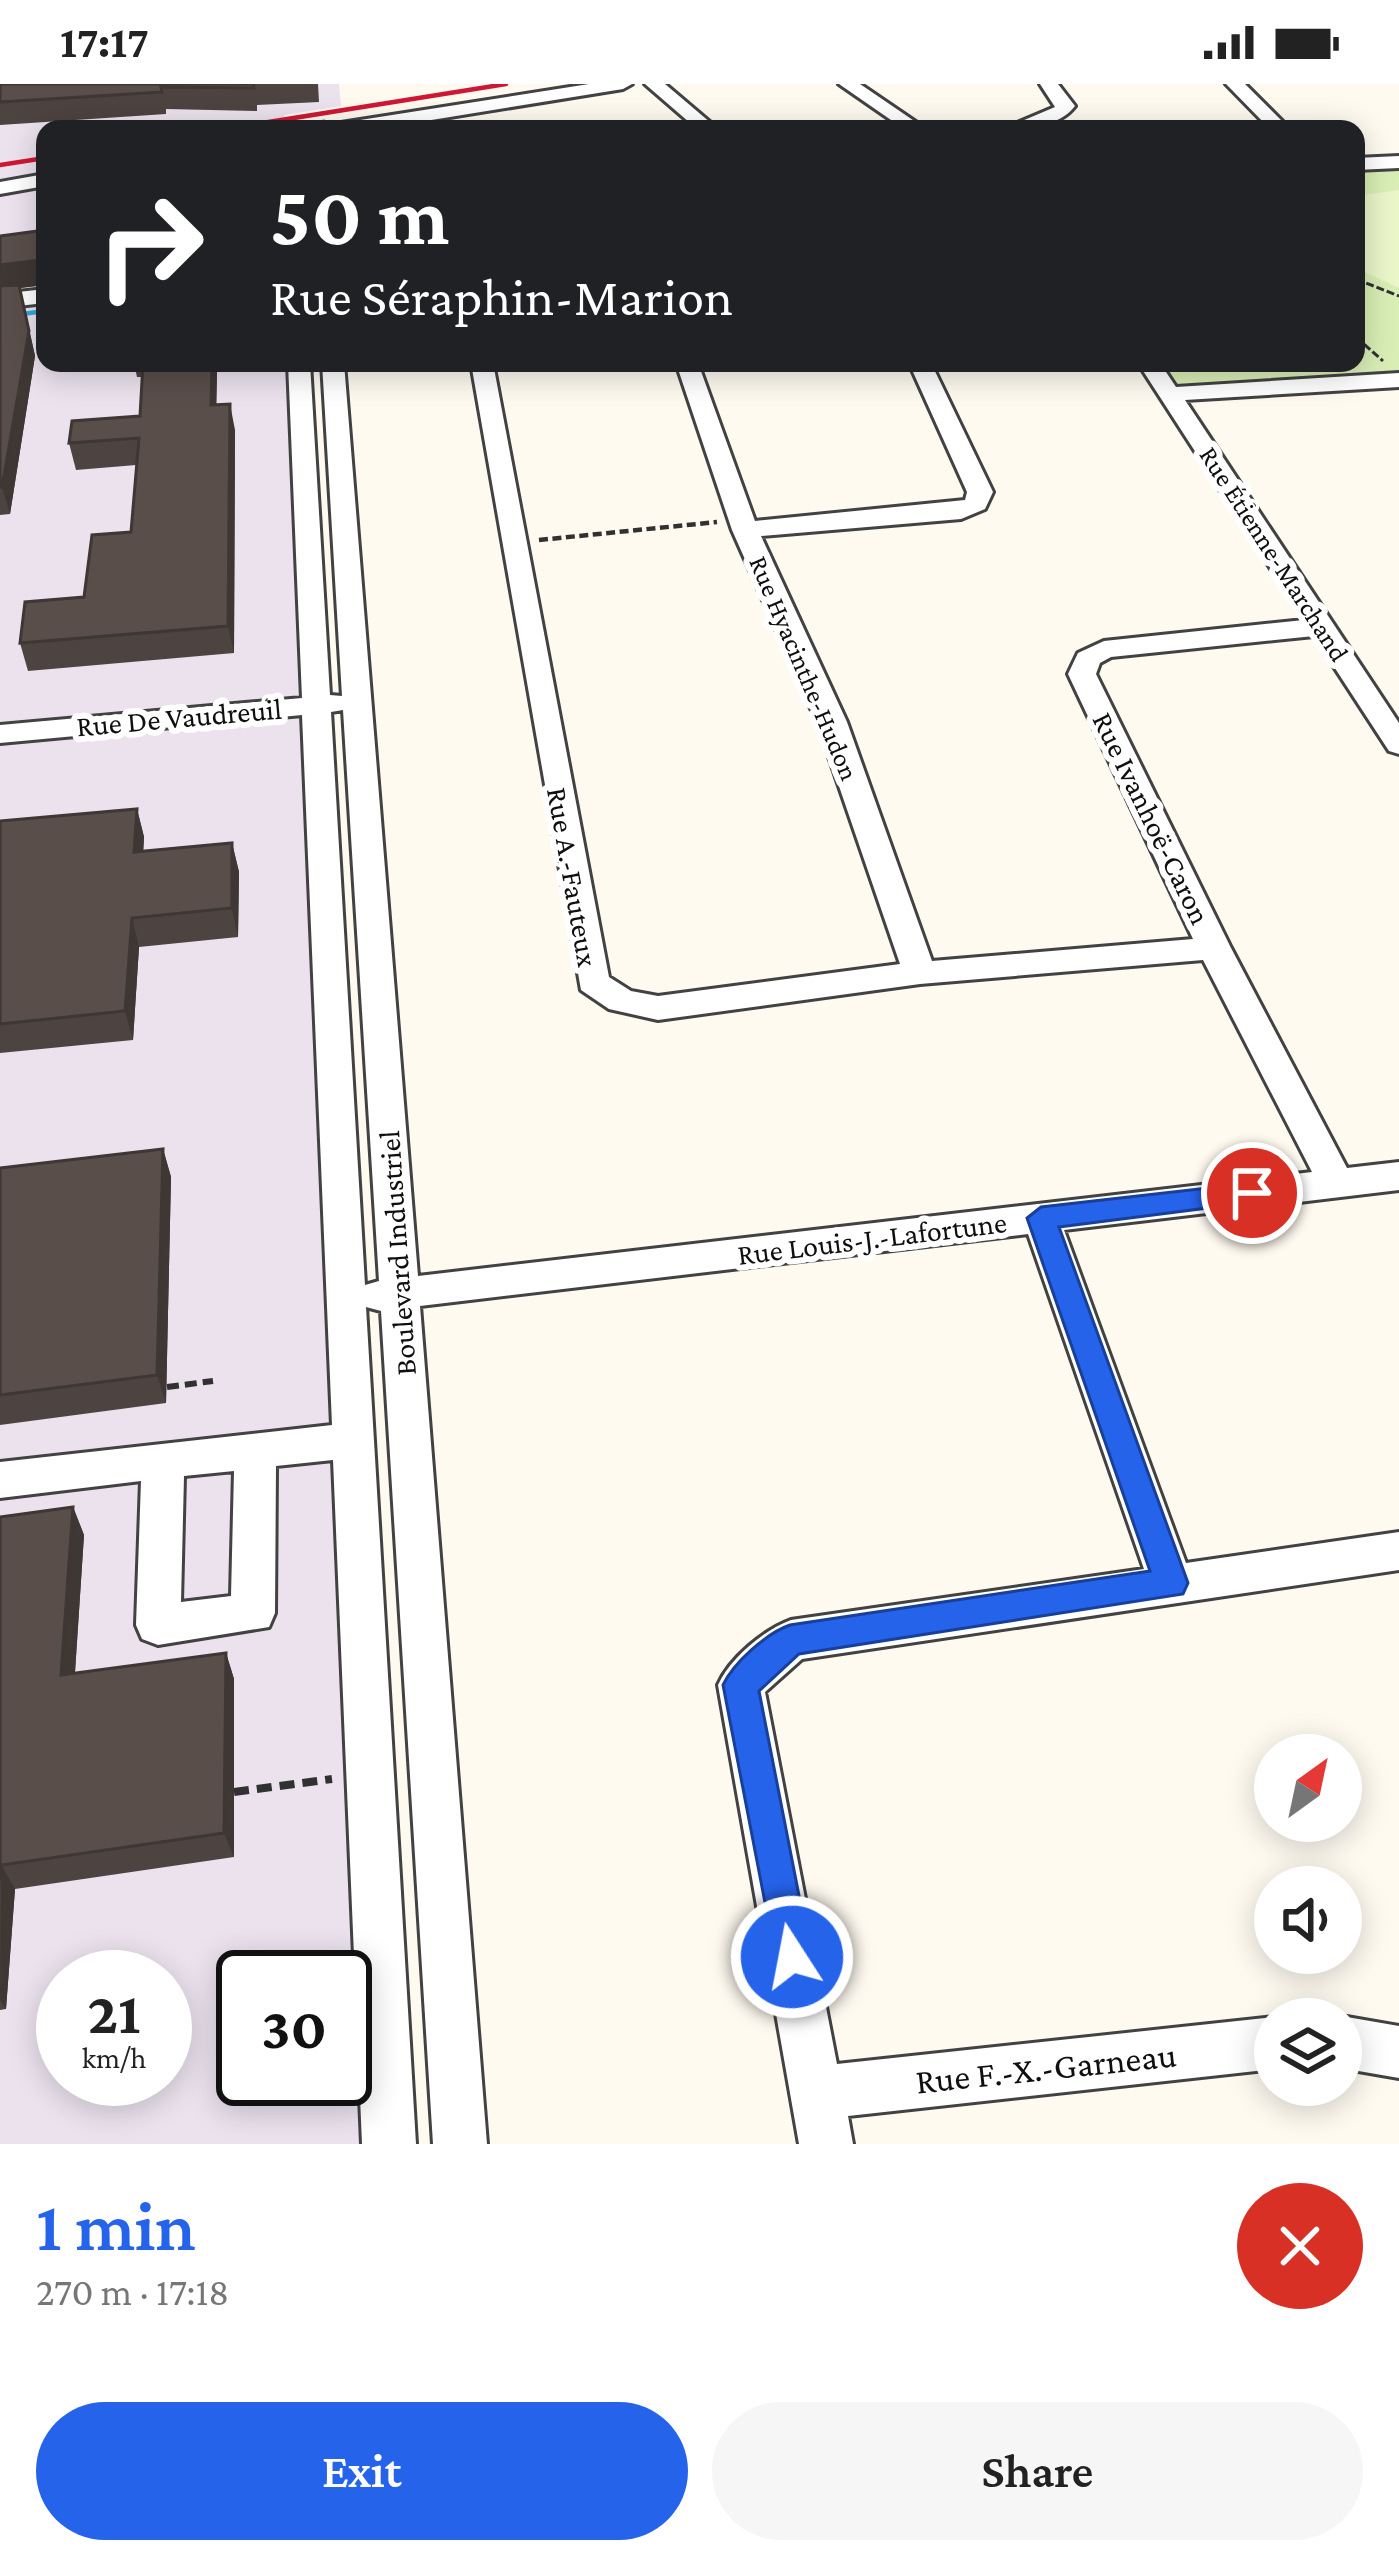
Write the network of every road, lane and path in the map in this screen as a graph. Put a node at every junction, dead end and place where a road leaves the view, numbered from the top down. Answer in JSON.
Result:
{"nodes":[{"id":1,"x":623,"y":84,"type":"edge"},
{"id":2,"x":654,"y":84,"type":"edge"},
{"id":3,"x":848,"y":84,"type":"edge"},
{"id":4,"x":1049,"y":84,"type":"edge"},
{"id":5,"x":1235,"y":84,"type":"edge"},
{"id":6,"x":397,"y":120,"type":"edge"},
{"id":7,"x":698,"y":120,"type":"edge"},
{"id":8,"x":903,"y":120,"type":"edge"},
{"id":9,"x":1037,"y":120,"type":"edge"},
{"id":10,"x":1272,"y":120,"type":"edge"},
{"id":11,"x":1399,"y":162,"type":"edge"},
{"id":12,"x":1365,"y":164,"type":"edge"},
{"id":13,"x":36,"y":182,"type":"edge"},
{"id":14,"x":0,"y":188,"type":"edge"},
{"id":15,"x":1365,"y":283,"type":"edge"},
{"id":16,"x":1399,"y":296,"type":"edge"},
{"id":17,"x":36,"y":297,"type":"edge"},
{"id":18,"x":0,"y":302,"type":"edge"},
{"id":19,"x":1365,"y":346,"type":"edge"},
{"id":20,"x":1392,"y":371,"type":"edge"},
{"id":21,"x":316,"y":372,"type":"edge"},
{"id":22,"x":484,"y":372,"type":"edge"},
{"id":23,"x":690,"y":372,"type":"edge"},
{"id":24,"x":924,"y":372,"type":"edge"},
{"id":25,"x":1156,"y":372,"type":"edge"},
{"id":26,"x":1172,"y":394,"type":"junction"},
{"id":27,"x":743,"y":525,"type":"junction"},
{"id":28,"x":512,"y":542,"type":"junction"},
{"id":29,"x":329,"y":580,"type":"junction"},
{"id":30,"x":1318,"y":627,"type":"junction"},
{"id":31,"x":357,"y":701,"type":"junction"},
{"id":32,"x":316,"y":704,"type":"junction"},
{"id":33,"x":0,"y":734,"type":"edge"},
{"id":34,"x":1399,"y":745,"type":"edge"},
{"id":35,"x":1214,"y":948,"type":"junction"},
{"id":36,"x":920,"y":974,"type":"junction"},
{"id":37,"x":387,"y":1117,"type":"junction"},
{"id":38,"x":337,"y":1123,"type":"junction"},
{"id":39,"x":1399,"y":1176,"type":"edge"},
{"id":40,"x":1336,"y":1183,"type":"junction"},
{"id":41,"x":1041,"y":1218,"type":"junction"},
{"id":42,"x":400,"y":1294,"type":"junction"},
{"id":43,"x":346,"y":1300,"type":"junction"},
{"id":44,"x":213,"y":1381,"type":"dead end"},
{"id":45,"x":167,"y":1387,"type":"dead end"},
{"id":46,"x":353,"y":1440,"type":"junction"},
{"id":47,"x":255,"y":1451,"type":"junction"},
{"id":48,"x":163,"y":1461,"type":"junction"},
{"id":49,"x":0,"y":1480,"type":"edge"},
{"id":50,"x":1399,"y":1551,"type":"edge"},
{"id":51,"x":1171,"y":1583,"type":"junction"},
{"id":52,"x":370,"y":1774,"type":"junction"},
{"id":53,"x":234,"y":1792,"type":"dead end"},
{"id":54,"x":1254,"y":2045,"type":"edge"},
{"id":55,"x":1362,"y":2046,"type":"edge"},
{"id":56,"x":1399,"y":2052,"type":"edge"},
{"id":57,"x":817,"y":2092,"type":"junction"},
{"id":58,"x":389,"y":2144,"type":"edge"},
{"id":59,"x":460,"y":2144,"type":"edge"},
{"id":60,"x":826,"y":2144,"type":"edge"}],
"edges":[{"from":1,"to":6,"type":"street"},
{"from":2,"to":7,"type":"street"},
{"from":3,"to":8,"type":"street"},
{"from":4,"to":9,"type":"street"},
{"from":5,"to":10,"type":"street"},
{"from":11,"to":12,"type":"street"},
{"from":13,"to":14,"type":"street"},
{"from":15,"to":16,"type":"path"},
{"from":17,"to":18,"type":"street"},
{"from":19,"to":20,"type":"path"},
{"from":20,"to":26,"type":"street"},
{"from":21,"to":29,"type":"street","name":"Boulevard Industriel"},
{"from":22,"to":28,"type":"street","name":"Rue A.-Fauteux"},
{"from":23,"to":27,"type":"street","name":"Rue Hyacinthe-Hudon"},
{"from":24,"to":27,"type":"street"},
{"from":25,"to":26,"type":"street","name":"Rue Étienne-Marchand"},
{"from":26,"to":30,"type":"street","name":"Rue Étienne-Marchand"},
{"from":27,"to":28,"type":"path"},
{"from":27,"to":36,"type":"street","name":"Rue Hyacinthe-Hudon"},
{"from":28,"to":36,"type":"street","name":"Rue A.-Fauteux"},
{"from":29,"to":31,"type":"street","name":"Boulevard Industriel"},
{"from":29,"to":32,"type":"street","name":"Boulevard Industriel"},
{"from":30,"to":34,"type":"street","name":"Rue Étienne-Marchand"},
{"from":30,"to":35,"type":"street","name":"Rue Ivanhoë-Caron"},
{"from":31,"to":32,"type":"street","name":"Rue De Vaudreuil"},
{"from":31,"to":37,"type":"street","name":"Boulevard Industriel"},
{"from":32,"to":33,"type":"street","name":"Rue De Vaudreuil"},
{"from":32,"to":38,"type":"street","name":"Boulevard Industriel"},
{"from":35,"to":36,"type":"street","name":"Rue A.-Fauteux"},
{"from":35,"to":40,"type":"street","name":"Rue Ivanhoë-Caron"},
{"from":37,"to":38,"type":"street"},
{"from":37,"to":42,"type":"street","name":"Boulevard Industriel"},
{"from":38,"to":43,"type":"street","name":"Boulevard Industriel"},
{"from":39,"to":40,"type":"street","name":"Rue Louis-J.-Lafortune"},
{"from":40,"to":41,"type":"street","name":"Rue Louis-J.-Lafortune"},
{"from":41,"to":42,"type":"street","name":"Rue Louis-J.-Lafortune"},
{"from":41,"to":51,"type":"street"},
{"from":42,"to":43,"type":"street","name":"Rue Louis-J.-Lafortune"},
{"from":42,"to":59,"type":"street","name":"Boulevard Industriel"},
{"from":43,"to":46,"type":"street","name":"Boulevard Industriel"},
{"from":44,"to":45,"type":"path"},
{"from":46,"to":47,"type":"street"},
{"from":46,"to":52,"type":"street","name":"Boulevard Industriel"},
{"from":47,"to":48,"type":"street"},
{"from":47,"to":48,"type":"street"},
{"from":48,"to":49,"type":"street"},
{"from":50,"to":51,"type":"street"},
{"from":51,"to":57,"type":"street"},
{"from":52,"to":53,"type":"path"},
{"from":52,"to":58,"type":"street","name":"Boulevard Industriel"},
{"from":54,"to":57,"type":"street","name":"Rue F.-X.-Garneau"},
{"from":55,"to":56,"type":"street"},
{"from":57,"to":60,"type":"street"}]}
